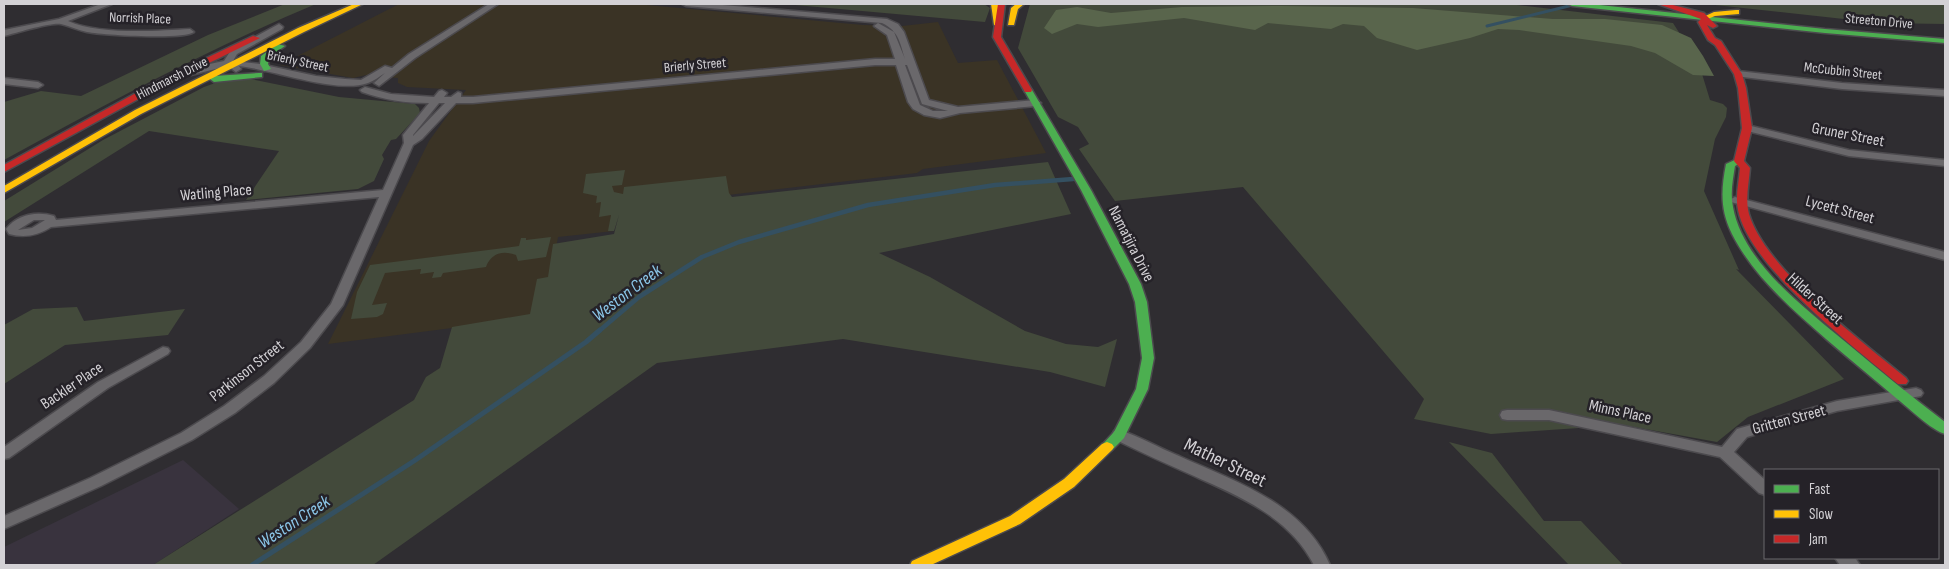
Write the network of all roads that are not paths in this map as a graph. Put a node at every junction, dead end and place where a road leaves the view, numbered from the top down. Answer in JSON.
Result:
{"nodes":[{"id":1,"x":108,"y":4,"type":"edge"},
{"id":2,"x":332,"y":4,"type":"edge"},
{"id":3,"x":359,"y":4,"type":"edge"},
{"id":4,"x":367,"y":4,"type":"edge"},
{"id":5,"x":494,"y":4,"type":"edge"},
{"id":6,"x":686,"y":4,"type":"edge"},
{"id":7,"x":995,"y":4,"type":"edge"},
{"id":8,"x":1001,"y":4,"type":"edge"},
{"id":9,"x":1011,"y":4,"type":"edge"},
{"id":10,"x":1020,"y":4,"type":"edge"},
{"id":11,"x":1572,"y":4,"type":"edge"},
{"id":12,"x":1663,"y":7,"type":"edge"},
{"id":13,"x":1736,"y":12,"type":"junction"},
{"id":14,"x":849,"y":19,"type":"junction"},
{"id":15,"x":61,"y":21,"type":"junction"},
{"id":16,"x":1011,"y":23,"type":"junction"},
{"id":17,"x":1757,"y":24,"type":"junction"},
{"id":18,"x":998,"y":25,"type":"junction"},
{"id":19,"x":1709,"y":26,"type":"junction"},
{"id":20,"x":279,"y":27,"type":"junction"},
{"id":21,"x":1945,"y":30,"type":"edge"},
{"id":22,"x":190,"y":32,"type":"dead end"},
{"id":23,"x":4,"y":33,"type":"edge"},
{"id":24,"x":1945,"y":41,"type":"edge"},
{"id":25,"x":1006,"y":52,"type":"junction"},
{"id":26,"x":910,"y":59,"type":"junction"},
{"id":27,"x":899,"y":60,"type":"junction"},
{"id":28,"x":402,"y":62,"type":"junction"},
{"id":29,"x":230,"y":65,"type":"junction"},
{"id":30,"x":263,"y":72,"type":"junction"},
{"id":31,"x":1738,"y":74,"type":"junction"},
{"id":32,"x":4,"y":81,"type":"edge"},
{"id":33,"x":161,"y":83,"type":"junction"},
{"id":34,"x":379,"y":83,"type":"junction"},
{"id":35,"x":38,"y":86,"type":"dead end"},
{"id":36,"x":362,"y":86,"type":"junction"},
{"id":37,"x":182,"y":90,"type":"junction"},
{"id":38,"x":1945,"y":92,"type":"edge"},
{"id":39,"x":440,"y":96,"type":"junction"},
{"id":40,"x":458,"y":97,"type":"junction"},
{"id":41,"x":1036,"y":104,"type":"junction"},
{"id":42,"x":943,"y":111,"type":"junction"},
{"id":43,"x":1747,"y":128,"type":"junction"},
{"id":44,"x":409,"y":143,"type":"junction"},
{"id":45,"x":1739,"y":161,"type":"junction"},
{"id":46,"x":1945,"y":163,"type":"edge"},
{"id":47,"x":4,"y":169,"type":"edge"},
{"id":48,"x":4,"y":190,"type":"edge"},
{"id":49,"x":386,"y":193,"type":"junction"},
{"id":50,"x":1726,"y":198,"type":"junction"},
{"id":51,"x":1742,"y":202,"type":"junction"},
{"id":52,"x":48,"y":224,"type":"dead end"},
{"id":53,"x":1945,"y":256,"type":"edge"},
{"id":54,"x":163,"y":350,"type":"dead end"},
{"id":55,"x":1916,"y":393,"type":"junction"},
{"id":56,"x":1900,"y":395,"type":"junction"},
{"id":57,"x":1507,"y":415,"type":"dead end"},
{"id":58,"x":1945,"y":415,"type":"edge"},
{"id":59,"x":1945,"y":429,"type":"edge"},
{"id":60,"x":1119,"y":434,"type":"junction"},
{"id":61,"x":1725,"y":453,"type":"junction"},
{"id":62,"x":4,"y":454,"type":"edge"},
{"id":63,"x":1764,"y":488,"type":"edge"},
{"id":64,"x":4,"y":524,"type":"edge"},
{"id":65,"x":917,"y":565,"type":"edge"},
{"id":66,"x":1322,"y":565,"type":"edge"}],
"edges":[{"from":1,"to":15,"type":"street"},
{"from":2,"to":20,"type":"main road","name":"Hindmarsh Drive"},
{"from":3,"to":29,"type":"main road","name":"Hindmarsh Drive"},
{"from":4,"to":30,"type":"main road"},
{"from":5,"to":28,"type":"street"},
{"from":6,"to":14,"type":"street"},
{"from":7,"to":18,"type":"main road"},
{"from":8,"to":18,"type":"main road","name":"Namatjira Drive"},
{"from":9,"to":16,"type":"main road"},
{"from":10,"to":16,"type":"main road"},
{"from":11,"to":12,"type":"main road","name":"Streeton Drive"},
{"from":12,"to":13,"type":"main road","name":"Streeton Drive"},
{"from":12,"to":19,"type":"main road","name":"Streeton Drive"},
{"from":13,"to":19,"type":"main road"},
{"from":13,"to":21,"type":"main road","name":"Streeton Drive"},
{"from":14,"to":26,"type":"street"},
{"from":14,"to":27,"type":"street"},
{"from":15,"to":22,"type":"street","name":"Norrish Place"},
{"from":15,"to":23,"type":"street"},
{"from":16,"to":25,"type":"main road"},
{"from":17,"to":19,"type":"main road","name":"Streeton Drive"},
{"from":17,"to":19,"type":"main road"},
{"from":17,"to":24,"type":"main road","name":"Streeton Drive"},
{"from":18,"to":25,"type":"main road","name":"Namatjira Drive"},
{"from":19,"to":31,"type":"main road","name":"Hilder Street"},
{"from":20,"to":29,"type":"street","name":"Brierly Street"},
{"from":20,"to":33,"type":"main road","name":"Hindmarsh Drive"},
{"from":25,"to":41,"type":"main road","name":"Namatjira Drive"},
{"from":26,"to":27,"type":"street","name":"Brierly Street"},
{"from":26,"to":42,"type":"street"},
{"from":27,"to":40,"type":"street","name":"Brierly Street"},
{"from":27,"to":42,"type":"street"},
{"from":28,"to":34,"type":"street"},
{"from":28,"to":36,"type":"street"},
{"from":29,"to":30,"type":"street","name":"Brierly Street"},
{"from":29,"to":33,"type":"street","name":"Brierly Street"},
{"from":29,"to":37,"type":"main road","name":"Hindmarsh Drive"},
{"from":30,"to":36,"type":"street","name":"Brierly Street"},
{"from":30,"to":37,"type":"main road"},
{"from":31,"to":38,"type":"street","name":"McCubbin Street"},
{"from":31,"to":43,"type":"main road","name":"Hilder Street"},
{"from":32,"to":35,"type":"street"},
{"from":33,"to":47,"type":"main road","name":"Hindmarsh Drive"},
{"from":34,"to":36,"type":"street","name":"Brierly Street"},
{"from":34,"to":39,"type":"street","name":"Brierly Street"},
{"from":36,"to":39,"type":"street","name":"Brierly Street"},
{"from":37,"to":48,"type":"main road","name":"Hindmarsh Drive"},
{"from":39,"to":40,"type":"street","name":"Brierly Street"},
{"from":39,"to":44,"type":"street","name":"Parkinson Street"},
{"from":40,"to":44,"type":"street","name":"Parkinson Street"},
{"from":41,"to":42,"type":"street"},
{"from":41,"to":60,"type":"main road","name":"Namatjira Drive"},
{"from":43,"to":45,"type":"main road","name":"Hilder Street"},
{"from":43,"to":46,"type":"street","name":"Gruner Street"},
{"from":44,"to":49,"type":"street","name":"Parkinson Street"},
{"from":45,"to":50,"type":"main road","name":"Hilder Street"},
{"from":45,"to":51,"type":"main road","name":"Hilder Street"},
{"from":49,"to":52,"type":"street","name":"Watling Place"},
{"from":49,"to":64,"type":"street","name":"Parkinson Street"},
{"from":50,"to":51,"type":"street","name":"Lycett Street"},
{"from":50,"to":56,"type":"main road","name":"Hilder Street"},
{"from":51,"to":53,"type":"street","name":"Lycett Street"},
{"from":51,"to":55,"type":"main road","name":"Hilder Street"},
{"from":54,"to":62,"type":"street","name":"Backler Place"},
{"from":55,"to":56,"type":"street","name":"Gritten Street"},
{"from":55,"to":58,"type":"main road","name":"Hilder Street"},
{"from":56,"to":59,"type":"main road","name":"Hilder Street"},
{"from":56,"to":61,"type":"street","name":"Gritten Street"},
{"from":57,"to":61,"type":"street","name":"Minns Place"},
{"from":60,"to":65,"type":"main road","name":"Namatjira Drive"},
{"from":60,"to":66,"type":"street","name":"Mather Street"},
{"from":61,"to":63,"type":"street"}]}
